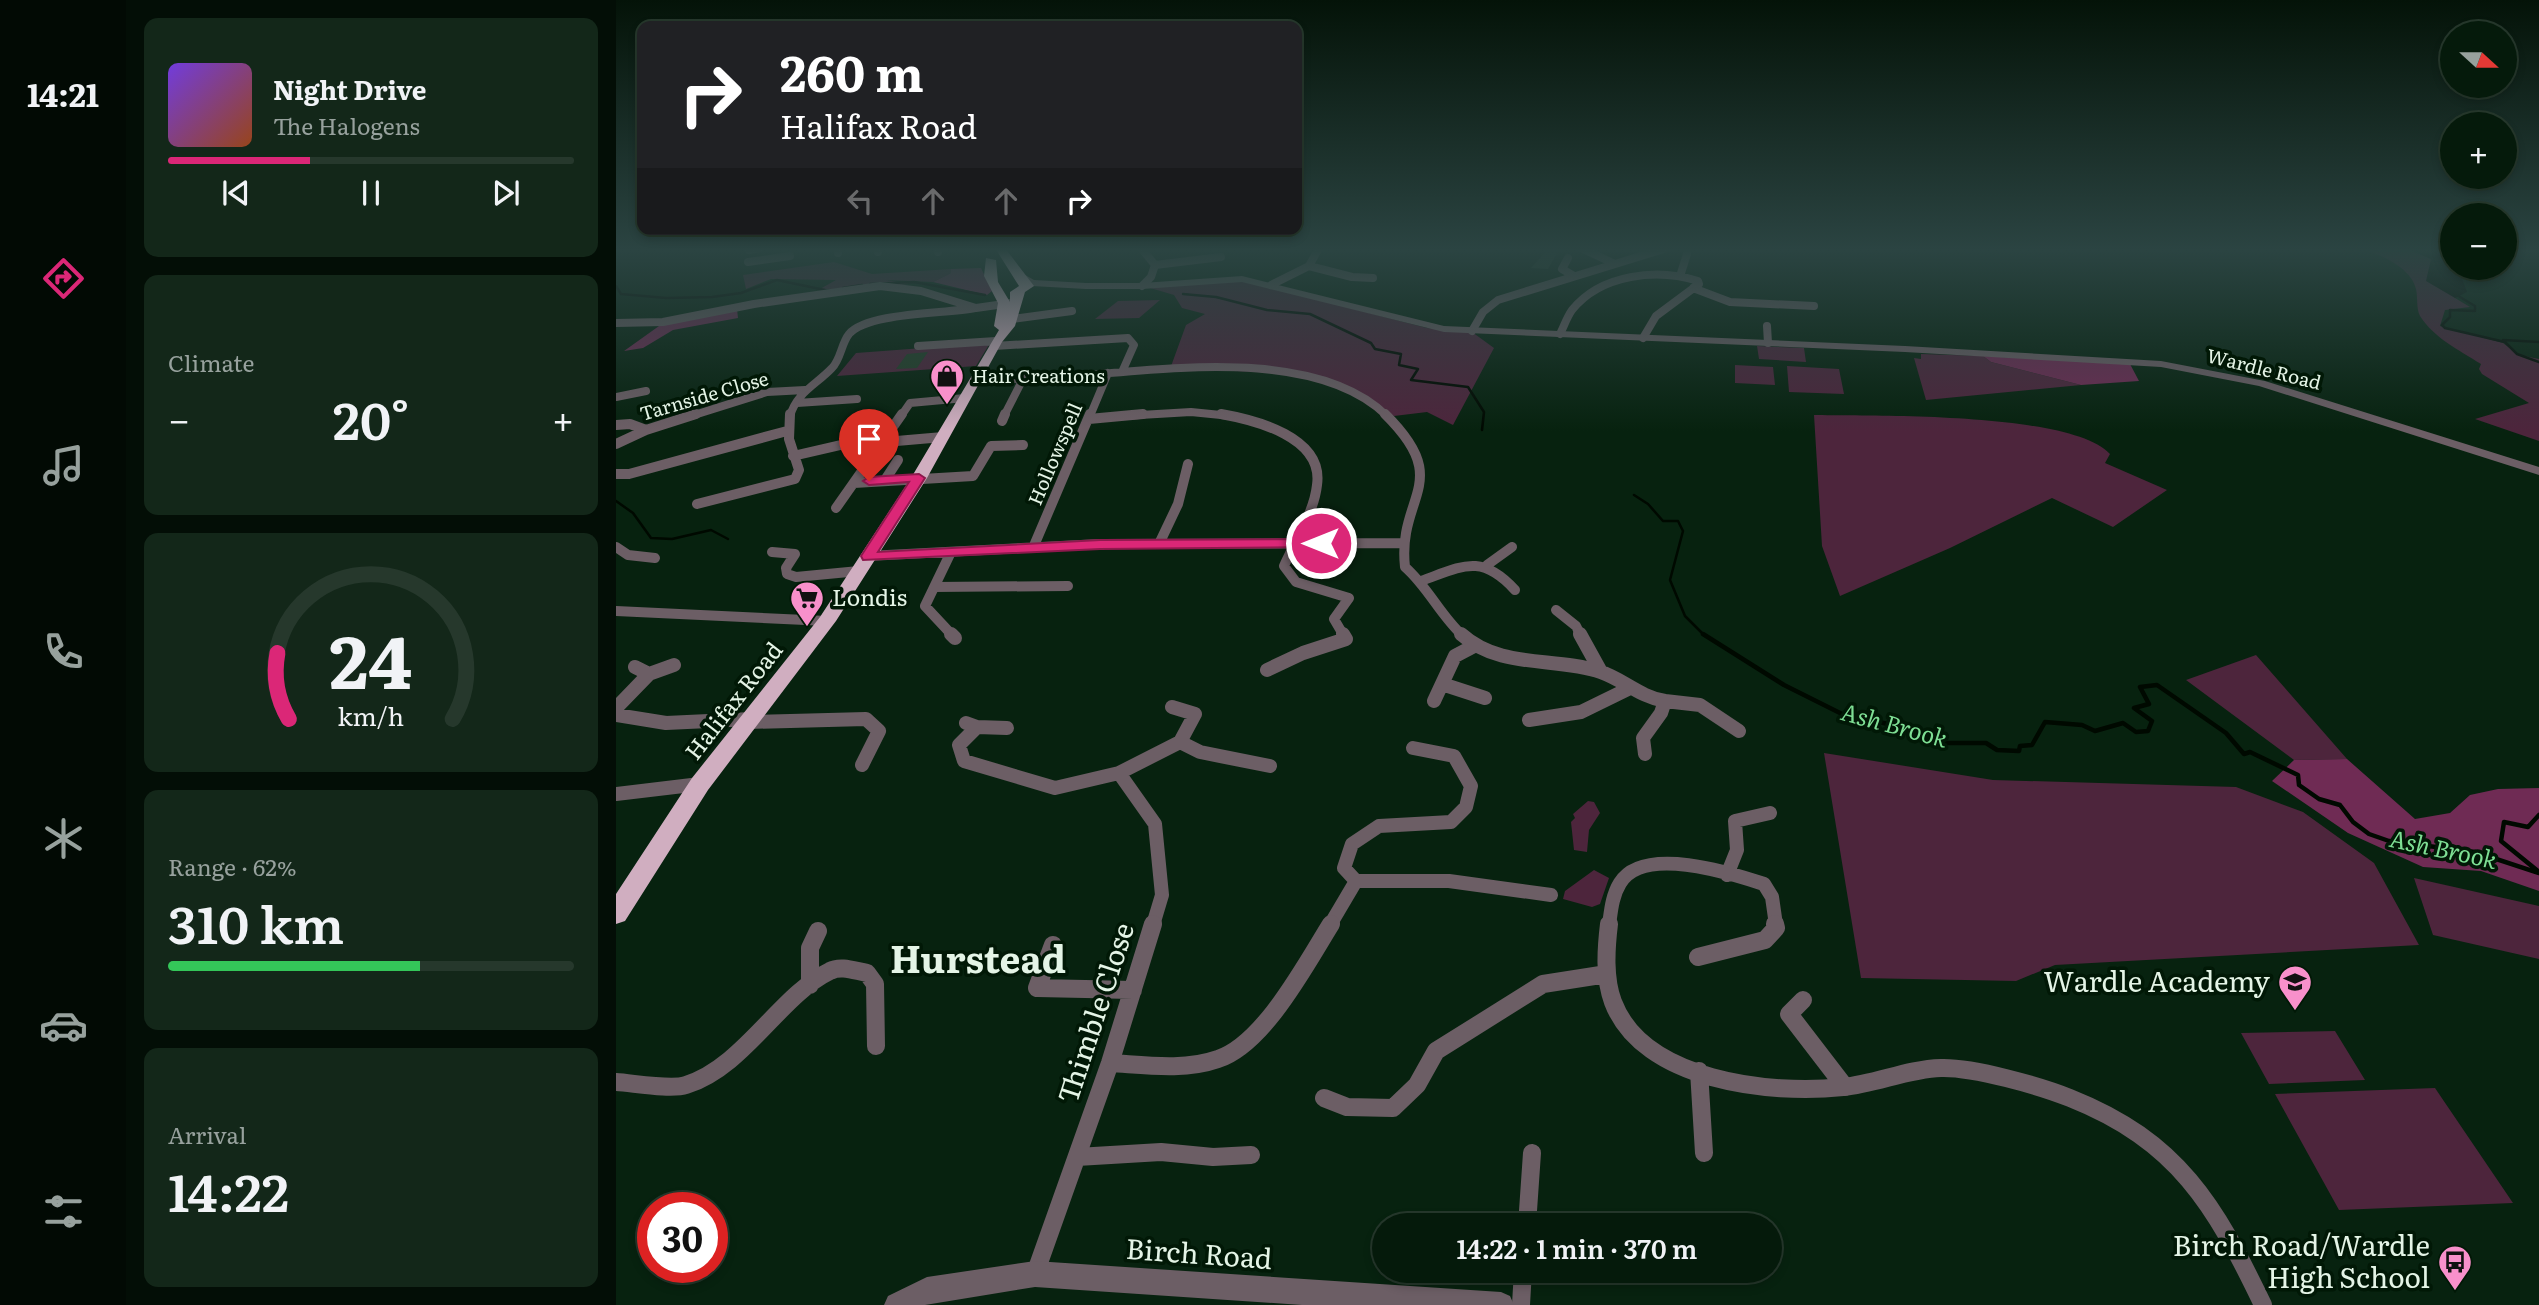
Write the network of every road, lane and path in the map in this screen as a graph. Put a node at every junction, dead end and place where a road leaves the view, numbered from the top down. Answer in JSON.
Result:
{"nodes":[{"id":1,"x":731,"y":309,"type":"edge"},
{"id":2,"x":973,"y":309,"type":"edge"},
{"id":3,"x":1009,"y":309,"type":"edge"},
{"id":4,"x":1014,"y":309,"type":"edge"},
{"id":5,"x":1361,"y":309,"type":"edge"},
{"id":6,"x":1487,"y":309,"type":"edge"},
{"id":7,"x":1574,"y":309,"type":"edge"},
{"id":8,"x":1665,"y":309,"type":"edge"},
{"id":9,"x":1072,"y":311,"type":"dead end"},
{"id":10,"x":1012,"y":319,"type":"junction"},
{"id":11,"x":616,"y":323,"type":"edge"},
{"id":12,"x":1767,"y":326,"type":"dead end"},
{"id":13,"x":1472,"y":331,"type":"junction"},
{"id":14,"x":1560,"y":334,"type":"junction"},
{"id":15,"x":1643,"y":338,"type":"junction"},
{"id":16,"x":996,"y":342,"type":"junction"},
{"id":17,"x":1768,"y":344,"type":"junction"},
{"id":18,"x":918,"y":346,"type":"dead end"},
{"id":19,"x":1122,"y":372,"type":"junction"},
{"id":20,"x":1108,"y":373,"type":"junction"},
{"id":21,"x":1024,"y":377,"type":"junction"},
{"id":22,"x":975,"y":381,"type":"junction"},
{"id":23,"x":805,"y":390,"type":"junction"},
{"id":24,"x":646,"y":391,"type":"dead end"},
{"id":25,"x":616,"y":397,"type":"edge"},
{"id":26,"x":965,"y":398,"type":"junction"},
{"id":27,"x":857,"y":399,"type":"dead end"},
{"id":28,"x":797,"y":402,"type":"junction"},
{"id":29,"x":1089,"y":419,"type":"junction"},
{"id":30,"x":1002,"y":421,"type":"dead end"},
{"id":31,"x":616,"y":425,"type":"edge"},
{"id":32,"x":646,"y":430,"type":"junction"},
{"id":33,"x":787,"y":431,"type":"junction"},
{"id":34,"x":943,"y":437,"type":"junction"},
{"id":35,"x":885,"y":442,"type":"junction"},
{"id":36,"x":616,"y":444,"type":"edge"},
{"id":37,"x":845,"y":444,"type":"dead end"},
{"id":38,"x":1023,"y":445,"type":"dead end"},
{"id":39,"x":793,"y":456,"type":"junction"},
{"id":40,"x":898,"y":460,"type":"dead end"},
{"id":41,"x":1188,"y":464,"type":"dead end"},
{"id":42,"x":2539,"y":471,"type":"edge"},
{"id":43,"x":616,"y":474,"type":"edge"},
{"id":44,"x":919,"y":478,"type":"junction"},
{"id":45,"x":885,"y":480,"type":"junction"},
{"id":46,"x":854,"y":482,"type":"junction"},
{"id":47,"x":697,"y":504,"type":"dead end"},
{"id":48,"x":836,"y":508,"type":"dead end"},
{"id":49,"x":1294,"y":543,"type":"junction"},
{"id":50,"x":1404,"y":543,"type":"junction"},
{"id":51,"x":1160,"y":544,"type":"junction"},
{"id":52,"x":616,"y":547,"type":"edge"},
{"id":53,"x":1513,"y":547,"type":"dead end"},
{"id":54,"x":1033,"y":548,"type":"junction"},
{"id":55,"x":772,"y":552,"type":"dead end"},
{"id":56,"x":951,"y":552,"type":"junction"},
{"id":57,"x":654,"y":558,"type":"dead end"},
{"id":58,"x":863,"y":564,"type":"junction"},
{"id":59,"x":1487,"y":565,"type":"junction"},
{"id":60,"x":1421,"y":581,"type":"junction"},
{"id":61,"x":1068,"y":586,"type":"dead end"},
{"id":62,"x":934,"y":587,"type":"junction"},
{"id":63,"x":1515,"y":590,"type":"dead end"},
{"id":64,"x":1556,"y":610,"type":"dead end"},
{"id":65,"x":616,"y":611,"type":"edge"},
{"id":66,"x":827,"y":621,"type":"junction"},
{"id":67,"x":955,"y":638,"type":"dead end"},
{"id":68,"x":1474,"y":646,"type":"junction"},
{"id":69,"x":674,"y":665,"type":"dead end"},
{"id":70,"x":635,"y":667,"type":"dead end"},
{"id":71,"x":1267,"y":670,"type":"dead end"},
{"id":72,"x":1601,"y":672,"type":"junction"},
{"id":73,"x":649,"y":674,"type":"junction"},
{"id":74,"x":1442,"y":684,"type":"junction"},
{"id":75,"x":1628,"y":689,"type":"junction"},
{"id":76,"x":1485,"y":698,"type":"dead end"},
{"id":77,"x":1433,"y":701,"type":"dead end"},
{"id":78,"x":1665,"y":701,"type":"junction"},
{"id":79,"x":1172,"y":707,"type":"dead end"},
{"id":80,"x":616,"y":708,"type":"edge"},
{"id":81,"x":616,"y":715,"type":"edge"},
{"id":82,"x":1529,"y":719,"type":"dead end"},
{"id":83,"x":749,"y":720,"type":"junction"},
{"id":84,"x":1007,"y":728,"type":"dead end"},
{"id":85,"x":1739,"y":730,"type":"dead end"},
{"id":86,"x":1180,"y":742,"type":"junction"},
{"id":87,"x":1413,"y":748,"type":"dead end"},
{"id":88,"x":1645,"y":754,"type":"dead end"},
{"id":89,"x":862,"y":765,"type":"dead end"},
{"id":90,"x":1270,"y":766,"type":"dead end"},
{"id":91,"x":1119,"y":773,"type":"junction"},
{"id":92,"x":700,"y":784,"type":"junction"},
{"id":93,"x":616,"y":794,"type":"edge"},
{"id":94,"x":1770,"y":813,"type":"dead end"},
{"id":95,"x":1727,"y":875,"type":"junction"},
{"id":96,"x":1356,"y":881,"type":"junction"},
{"id":97,"x":1551,"y":895,"type":"dead end"},
{"id":98,"x":616,"y":914,"type":"edge"},
{"id":99,"x":818,"y":931,"type":"dead end"},
{"id":100,"x":1053,"y":945,"type":"dead end"},
{"id":101,"x":1698,"y":957,"type":"dead end"},
{"id":102,"x":1607,"y":974,"type":"junction"},
{"id":103,"x":810,"y":985,"type":"junction"},
{"id":104,"x":1133,"y":990,"type":"junction"},
{"id":105,"x":1803,"y":1000,"type":"dead end"},
{"id":106,"x":876,"y":1046,"type":"dead end"},
{"id":107,"x":1110,"y":1063,"type":"junction"},
{"id":108,"x":1699,"y":1071,"type":"junction"},
{"id":109,"x":616,"y":1082,"type":"edge"},
{"id":110,"x":1845,"y":1087,"type":"junction"},
{"id":111,"x":1324,"y":1098,"type":"dead end"},
{"id":112,"x":1532,"y":1153,"type":"dead end"},
{"id":113,"x":1704,"y":1153,"type":"dead end"},
{"id":114,"x":1251,"y":1155,"type":"dead end"},
{"id":115,"x":1077,"y":1157,"type":"junction"},
{"id":116,"x":1528,"y":1213,"type":"edge"},
{"id":117,"x":1035,"y":1274,"type":"junction"},
{"id":118,"x":1522,"y":1283,"type":"edge"},
{"id":119,"x":897,"y":1305,"type":"edge"},
{"id":120,"x":1501,"y":1305,"type":"edge"},
{"id":121,"x":1521,"y":1305,"type":"edge"},
{"id":122,"x":2263,"y":1305,"type":"edge"}],
"edges":[{"from":1,"to":11,"type":"street"},
{"from":2,"to":23,"type":"street"},
{"from":3,"to":16,"type":"highway","name":"Halifax Road"},
{"from":4,"to":10,"type":"highway","name":"Halifax Road"},
{"from":5,"to":13,"type":"street","name":"Wardle Road"},
{"from":6,"to":13,"type":"street"},
{"from":7,"to":14,"type":"street"},
{"from":8,"to":15,"type":"street"},
{"from":9,"to":10,"type":"street"},
{"from":10,"to":16,"type":"highway","name":"Halifax Road"},
{"from":12,"to":17,"type":"street"},
{"from":13,"to":14,"type":"street","name":"Wardle Road"},
{"from":14,"to":15,"type":"street","name":"Wardle Road"},
{"from":15,"to":17,"type":"street","name":"Wardle Road"},
{"from":16,"to":18,"type":"street"},
{"from":16,"to":19,"type":"street"},
{"from":16,"to":22,"type":"highway","name":"Halifax Road"},
{"from":17,"to":42,"type":"street","name":"Wardle Road"},
{"from":19,"to":20,"type":"street"},
{"from":19,"to":50,"type":"street"},
{"from":20,"to":21,"type":"street"},
{"from":20,"to":29,"type":"street","name":"Hollowspell"},
{"from":21,"to":22,"type":"street"},
{"from":21,"to":30,"type":"street"},
{"from":22,"to":26,"type":"highway","name":"Halifax Road"},
{"from":23,"to":28,"type":"street"},
{"from":23,"to":32,"type":"street","name":"Tarnside Close"},
{"from":24,"to":25,"type":"street"},
{"from":26,"to":34,"type":"highway","name":"Halifax Road"},
{"from":26,"to":35,"type":"street"},
{"from":27,"to":28,"type":"street"},
{"from":28,"to":33,"type":"street"},
{"from":29,"to":49,"type":"street"},
{"from":29,"to":54,"type":"street","name":"Hollowspell"},
{"from":31,"to":32,"type":"street"},
{"from":32,"to":36,"type":"street","name":"Tarnside Close"},
{"from":33,"to":39,"type":"street"},
{"from":33,"to":43,"type":"street"},
{"from":34,"to":35,"type":"street"},
{"from":34,"to":44,"type":"highway","name":"Halifax Road"},
{"from":35,"to":46,"type":"street"},
{"from":37,"to":39,"type":"street"},
{"from":38,"to":44,"type":"street"},
{"from":39,"to":47,"type":"street"},
{"from":40,"to":45,"type":"street"},
{"from":41,"to":51,"type":"street"},
{"from":44,"to":45,"type":"street"},
{"from":44,"to":58,"type":"highway","name":"Halifax Road"},
{"from":45,"to":46,"type":"street"},
{"from":46,"to":48,"type":"street"},
{"from":49,"to":50,"type":"street"},
{"from":49,"to":51,"type":"street"},
{"from":49,"to":71,"type":"street"},
{"from":50,"to":60,"type":"street"},
{"from":51,"to":54,"type":"street"},
{"from":52,"to":57,"type":"street"},
{"from":53,"to":59,"type":"street"},
{"from":54,"to":56,"type":"street"},
{"from":55,"to":58,"type":"street"},
{"from":56,"to":58,"type":"street"},
{"from":56,"to":62,"type":"street"},
{"from":58,"to":66,"type":"highway","name":"Halifax Road"},
{"from":59,"to":60,"type":"street"},
{"from":59,"to":63,"type":"street"},
{"from":60,"to":68,"type":"street"},
{"from":61,"to":62,"type":"street"},
{"from":62,"to":67,"type":"street"},
{"from":64,"to":72,"type":"street"},
{"from":65,"to":66,"type":"street"},
{"from":66,"to":83,"type":"highway","name":"Halifax Road"},
{"from":68,"to":72,"type":"street"},
{"from":68,"to":74,"type":"street"},
{"from":69,"to":73,"type":"street"},
{"from":70,"to":73,"type":"street"},
{"from":72,"to":75,"type":"street"},
{"from":73,"to":80,"type":"street"},
{"from":74,"to":76,"type":"street"},
{"from":74,"to":77,"type":"street"},
{"from":75,"to":78,"type":"street"},
{"from":75,"to":82,"type":"street"},
{"from":78,"to":85,"type":"street"},
{"from":78,"to":88,"type":"street"},
{"from":79,"to":86,"type":"street"},
{"from":81,"to":83,"type":"street"},
{"from":83,"to":89,"type":"street"},
{"from":83,"to":92,"type":"highway","name":"Halifax Road"},
{"from":84,"to":91,"type":"street"},
{"from":86,"to":90,"type":"street"},
{"from":86,"to":91,"type":"street"},
{"from":87,"to":96,"type":"street"},
{"from":91,"to":104,"type":"street","name":"Thimble Close"},
{"from":92,"to":93,"type":"street"},
{"from":92,"to":98,"type":"highway","name":"Halifax Road"},
{"from":94,"to":95,"type":"street"},
{"from":95,"to":101,"type":"street"},
{"from":95,"to":102,"type":"street"},
{"from":96,"to":97,"type":"street"},
{"from":96,"to":107,"type":"street"},
{"from":99,"to":103,"type":"street"},
{"from":100,"to":104,"type":"street"},
{"from":102,"to":108,"type":"street"},
{"from":102,"to":111,"type":"street"},
{"from":103,"to":106,"type":"street"},
{"from":103,"to":109,"type":"street"},
{"from":104,"to":107,"type":"street","name":"Thimble Close"},
{"from":105,"to":110,"type":"street"},
{"from":107,"to":115,"type":"street","name":"Thimble Close"},
{"from":108,"to":110,"type":"street"},
{"from":108,"to":113,"type":"street"},
{"from":110,"to":122,"type":"street"},
{"from":112,"to":116,"type":"street"},
{"from":114,"to":115,"type":"street"},
{"from":115,"to":117,"type":"street","name":"Thimble Close"},
{"from":117,"to":119,"type":"street","name":"Birch Road"},
{"from":117,"to":120,"type":"street","name":"Birch Road"},
{"from":118,"to":121,"type":"street"}]}
